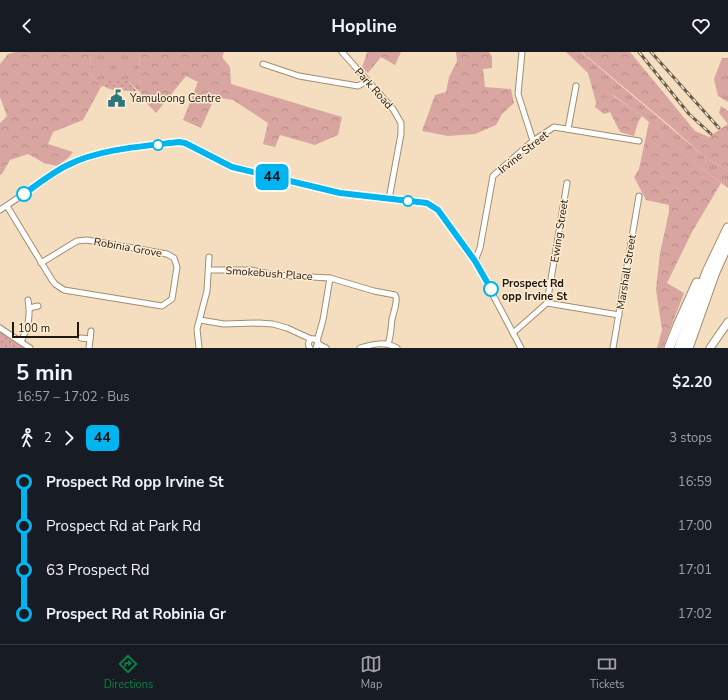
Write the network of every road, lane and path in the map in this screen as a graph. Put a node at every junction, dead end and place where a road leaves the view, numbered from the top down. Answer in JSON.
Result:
{"nodes":[{"id":1,"x":342,"y":52,"type":"edge"},
{"id":2,"x":522,"y":52,"type":"edge"},
{"id":3,"x":263,"y":64,"type":"dead end"},
{"id":4,"x":367,"y":81,"type":"junction"},
{"id":5,"x":576,"y":86,"type":"dead end"},
{"id":6,"x":568,"y":129,"type":"junction"},
{"id":7,"x":639,"y":141,"type":"dead end"},
{"id":8,"x":533,"y":142,"type":"junction"},
{"id":9,"x":567,"y":183,"type":"dead end"},
{"id":10,"x":638,"y":196,"type":"dead end"},
{"id":11,"x":389,"y":199,"type":"junction"},
{"id":12,"x":6,"y":206,"type":"junction"},
{"id":13,"x":0,"y":210,"type":"edge"},
{"id":14,"x":728,"y":228,"type":"edge"},
{"id":15,"x":728,"y":243,"type":"edge"},
{"id":16,"x":209,"y":257,"type":"dead end"},
{"id":17,"x":475,"y":261,"type":"junction"},
{"id":18,"x":41,"y":263,"type":"junction"},
{"id":19,"x":208,"y":270,"type":"junction"},
{"id":20,"x":707,"y":272,"type":"junction"},
{"id":21,"x":330,"y":278,"type":"junction"},
{"id":22,"x":28,"y":300,"type":"dead end"},
{"id":23,"x":547,"y":303,"type":"junction"},
{"id":24,"x":38,"y":306,"type":"dead end"},
{"id":25,"x":29,"y":308,"type":"junction"},
{"id":26,"x":619,"y":315,"type":"junction"},
{"id":27,"x":200,"y":320,"type":"junction"},
{"id":28,"x":727,"y":325,"type":"edge"},
{"id":29,"x":0,"y":328,"type":"edge"},
{"id":30,"x":91,"y":331,"type":"dead end"},
{"id":31,"x":513,"y":333,"type":"junction"},
{"id":32,"x":81,"y":338,"type":"dead end"},
{"id":33,"x":692,"y":338,"type":"junction"},
{"id":34,"x":90,"y":340,"type":"junction"},
{"id":35,"x":20,"y":342,"type":"junction"},
{"id":36,"x":388,"y":344,"type":"junction"},
{"id":37,"x":314,"y":345,"type":"edge"},
{"id":38,"x":30,"y":348,"type":"edge"},
{"id":39,"x":88,"y":348,"type":"edge"},
{"id":40,"x":198,"y":348,"type":"edge"},
{"id":41,"x":326,"y":348,"type":"edge"},
{"id":42,"x":360,"y":348,"type":"edge"},
{"id":43,"x":397,"y":348,"type":"edge"},
{"id":44,"x":521,"y":348,"type":"edge"},
{"id":45,"x":613,"y":348,"type":"edge"},
{"id":46,"x":669,"y":348,"type":"edge"},
{"id":47,"x":678,"y":348,"type":"edge"},
{"id":48,"x":688,"y":348,"type":"edge"},
{"id":49,"x":693,"y":348,"type":"edge"},
{"id":50,"x":710,"y":348,"type":"edge"},
{"id":51,"x":716,"y":348,"type":"edge"}],
"edges":[{"from":1,"to":4,"type":"street","name":"Park Road"},
{"from":2,"to":8,"type":"street"},
{"from":3,"to":4,"type":"street"},
{"from":4,"to":11,"type":"street","name":"Park Road"},
{"from":5,"to":6,"type":"street"},
{"from":6,"to":7,"type":"street","name":"Irvine Street"},
{"from":6,"to":8,"type":"street","name":"Irvine Street"},
{"from":8,"to":17,"type":"street","name":"Irvine Street"},
{"from":9,"to":23,"type":"street","name":"Ewing Street"},
{"from":10,"to":26,"type":"street","name":"Marshall Street"},
{"from":11,"to":12,"type":"street"},
{"from":11,"to":17,"type":"street"},
{"from":12,"to":13,"type":"street"},
{"from":12,"to":18,"type":"street","name":"Robinia Grove"},
{"from":14,"to":20,"type":"highway"},
{"from":15,"to":33,"type":"highway"},
{"from":16,"to":19,"type":"street"},
{"from":17,"to":31,"type":"street"},
{"from":18,"to":18,"type":"street","name":"Robinia Grove"},
{"from":19,"to":21,"type":"street","name":"Smokebush Place"},
{"from":19,"to":27,"type":"street"},
{"from":20,"to":46,"type":"highway"},
{"from":20,"to":47,"type":"highway"},
{"from":21,"to":36,"type":"street","name":"Smokebush Place"},
{"from":21,"to":37,"type":"street"},
{"from":22,"to":25,"type":"street"},
{"from":23,"to":26,"type":"street"},
{"from":23,"to":31,"type":"street"},
{"from":24,"to":25,"type":"street"},
{"from":25,"to":35,"type":"street"},
{"from":26,"to":45,"type":"street","name":"Marshall Street"},
{"from":27,"to":37,"type":"street"},
{"from":27,"to":40,"type":"street"},
{"from":28,"to":50,"type":"main road"},
{"from":28,"to":51,"type":"main road"},
{"from":29,"to":35,"type":"street"},
{"from":30,"to":34,"type":"street"},
{"from":31,"to":44,"type":"street"},
{"from":32,"to":34,"type":"street"},
{"from":33,"to":48,"type":"highway"},
{"from":33,"to":49,"type":"highway"},
{"from":34,"to":39,"type":"street"},
{"from":35,"to":38,"type":"street"},
{"from":36,"to":42,"type":"street"},
{"from":36,"to":43,"type":"street"},
{"from":37,"to":41,"type":"street"}]}
